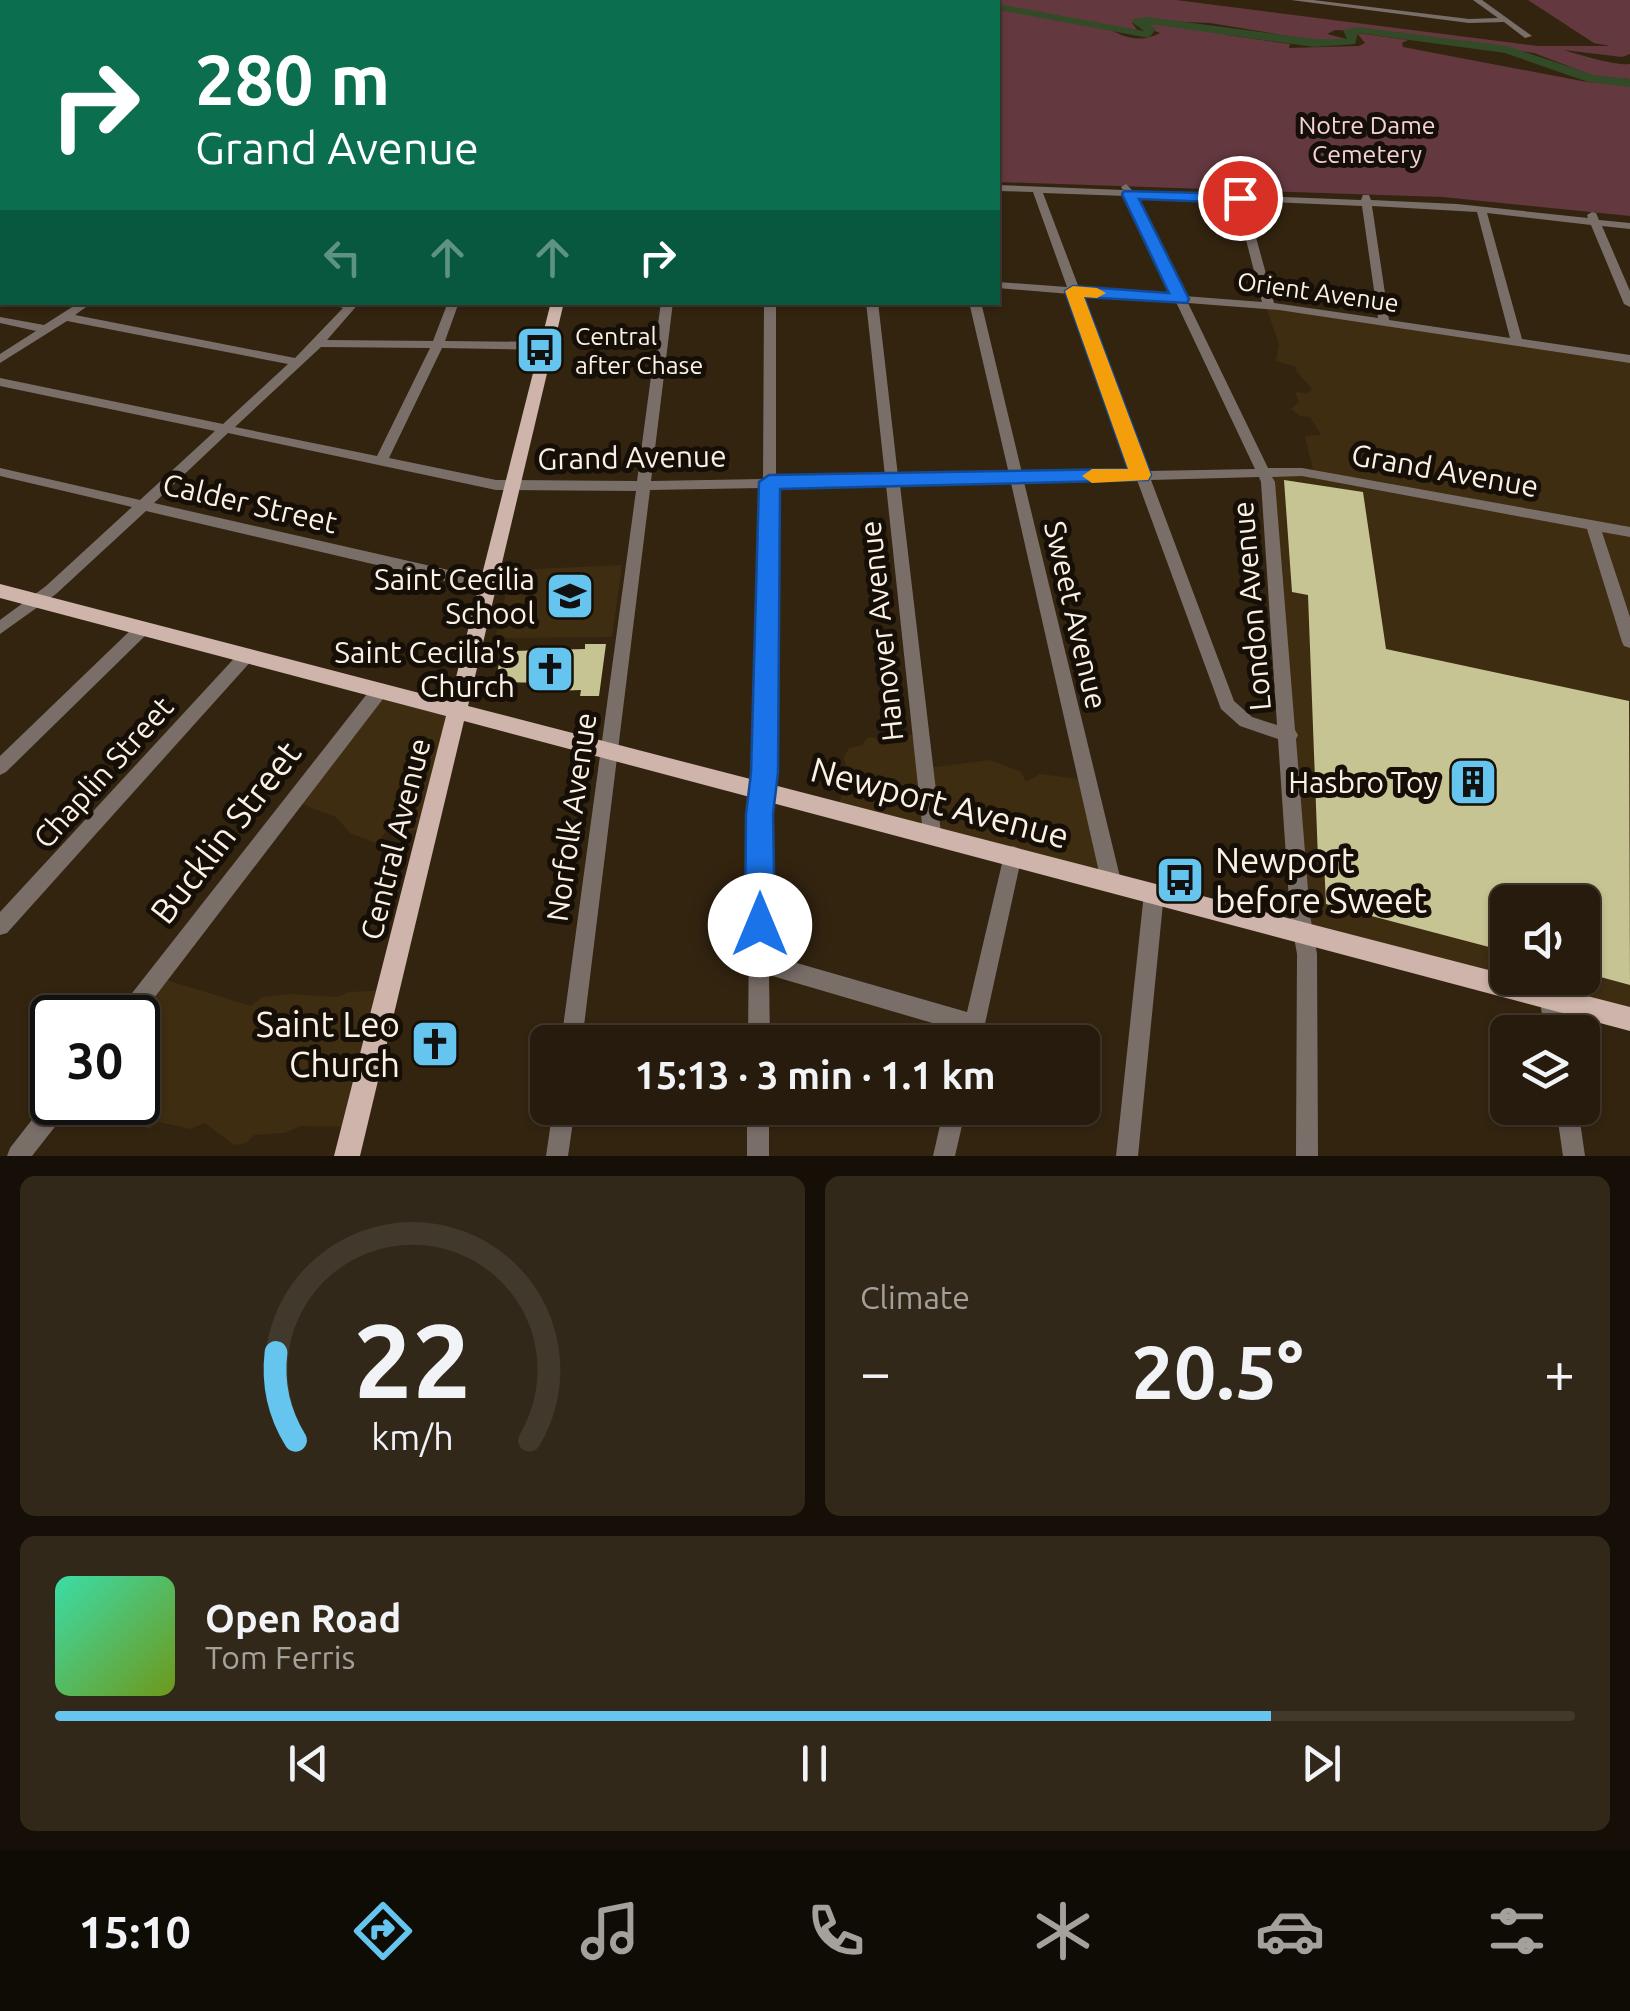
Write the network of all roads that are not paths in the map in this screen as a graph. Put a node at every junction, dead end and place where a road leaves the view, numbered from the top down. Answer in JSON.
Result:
{"nodes":[{"id":1,"x":1295,"y":0,"type":"edge"},
{"id":2,"x":1394,"y":0,"type":"edge"},
{"id":3,"x":1477,"y":0,"type":"edge"},
{"id":4,"x":1416,"y":15,"type":"junction"},
{"id":5,"x":1506,"y":20,"type":"junction"},
{"id":6,"x":1528,"y":36,"type":"dead end"},
{"id":7,"x":1000,"y":185,"type":"edge"},
{"id":8,"x":1000,"y":185,"type":"edge"},
{"id":9,"x":1038,"y":190,"type":"junction"},
{"id":10,"x":1128,"y":190,"type":"junction"},
{"id":11,"x":1240,"y":198,"type":"junction"},
{"id":12,"x":1367,"y":200,"type":"junction"},
{"id":13,"x":1481,"y":210,"type":"junction"},
{"id":14,"x":1593,"y":218,"type":"junction"},
{"id":15,"x":1630,"y":222,"type":"edge"},
{"id":16,"x":1000,"y":285,"type":"edge"},
{"id":17,"x":1073,"y":291,"type":"junction"},
{"id":18,"x":1181,"y":299,"type":"junction"},
{"id":19,"x":1630,"y":304,"type":"edge"},
{"id":20,"x":83,"y":305,"type":"edge"},
{"id":21,"x":354,"y":305,"type":"edge"},
{"id":22,"x":453,"y":305,"type":"edge"},
{"id":23,"x":557,"y":305,"type":"edge"},
{"id":24,"x":667,"y":305,"type":"edge"},
{"id":25,"x":770,"y":305,"type":"edge"},
{"id":26,"x":872,"y":305,"type":"edge"},
{"id":27,"x":976,"y":305,"type":"edge"},
{"id":28,"x":1268,"y":306,"type":"junction"},
{"id":29,"x":65,"y":317,"type":"junction"},
{"id":30,"x":0,"y":320,"type":"edge"},
{"id":31,"x":1384,"y":323,"type":"junction"},
{"id":32,"x":46,"y":329,"type":"junction"},
{"id":33,"x":318,"y":343,"type":"junction"},
{"id":34,"x":1517,"y":343,"type":"junction"},
{"id":35,"x":437,"y":346,"type":"junction"},
{"id":36,"x":546,"y":346,"type":"junction"},
{"id":37,"x":0,"y":359,"type":"edge"},
{"id":38,"x":1630,"y":360,"type":"edge"},
{"id":39,"x":297,"y":362,"type":"junction"},
{"id":40,"x":0,"y":382,"type":"edge"},
{"id":41,"x":226,"y":429,"type":"junction"},
{"id":42,"x":380,"y":462,"type":"junction"},
{"id":43,"x":0,"y":472,"type":"edge"},
{"id":44,"x":1265,"y":473,"type":"junction"},
{"id":45,"x":1141,"y":475,"type":"junction"},
{"id":46,"x":1016,"y":478,"type":"junction"},
{"id":47,"x":892,"y":480,"type":"junction"},
{"id":48,"x":769,"y":482,"type":"junction"},
{"id":49,"x":513,"y":486,"type":"junction"},
{"id":50,"x":644,"y":486,"type":"junction"},
{"id":51,"x":142,"y":505,"type":"junction"},
{"id":52,"x":1594,"y":525,"type":"junction"},
{"id":53,"x":1630,"y":532,"type":"edge"},
{"id":54,"x":488,"y":585,"type":"junction"},
{"id":55,"x":0,"y":591,"type":"edge"},
{"id":56,"x":37,"y":600,"type":"junction"},
{"id":57,"x":0,"y":628,"type":"edge"},
{"id":58,"x":142,"y":628,"type":"junction"},
{"id":59,"x":1630,"y":642,"type":"edge"},
{"id":60,"x":248,"y":656,"type":"junction"},
{"id":61,"x":380,"y":690,"type":"junction"},
{"id":62,"x":457,"y":711,"type":"junction"},
{"id":63,"x":1290,"y":735,"type":"junction"},
{"id":64,"x":612,"y":750,"type":"junction"},
{"id":65,"x":0,"y":767,"type":"edge"},
{"id":66,"x":762,"y":789,"type":"junction"},
{"id":67,"x":932,"y":834,"type":"junction"},
{"id":68,"x":1012,"y":856,"type":"junction"},
{"id":69,"x":1111,"y":881,"type":"junction"},
{"id":70,"x":1154,"y":892,"type":"junction"},
{"id":71,"x":0,"y":926,"type":"edge"},
{"id":72,"x":1303,"y":932,"type":"junction"},
{"id":73,"x":760,"y":962,"type":"junction"},
{"id":74,"x":143,"y":995,"type":"edge"},
{"id":75,"x":1550,"y":999,"type":"junction"},
{"id":76,"x":1552,"y":1015,"type":"edge"},
{"id":77,"x":1630,"y":1019,"type":"edge"},
{"id":78,"x":574,"y":1025,"type":"edge"},
{"id":79,"x":759,"y":1025,"type":"edge"},
{"id":80,"x":946,"y":1025,"type":"edge"},
{"id":81,"x":975,"y":1025,"type":"edge"},
{"id":82,"x":42,"y":1125,"type":"edge"},
{"id":83,"x":562,"y":1125,"type":"edge"},
{"id":84,"x":758,"y":1125,"type":"edge"},
{"id":85,"x":952,"y":1125,"type":"edge"},
{"id":86,"x":1569,"y":1125,"type":"edge"},
{"id":87,"x":18,"y":1156,"type":"edge"},
{"id":88,"x":347,"y":1156,"type":"edge"},
{"id":89,"x":558,"y":1156,"type":"edge"},
{"id":90,"x":758,"y":1156,"type":"edge"},
{"id":91,"x":944,"y":1156,"type":"edge"},
{"id":92,"x":1126,"y":1156,"type":"edge"},
{"id":93,"x":1307,"y":1156,"type":"edge"},
{"id":94,"x":1574,"y":1156,"type":"edge"}],
"edges":[{"from":1,"to":4,"type":"street"},
{"from":2,"to":4,"type":"street"},
{"from":3,"to":5,"type":"street"},
{"from":4,"to":5,"type":"street"},
{"from":5,"to":6,"type":"street"},
{"from":7,"to":9,"type":"street"},
{"from":8,"to":10,"type":"street"},
{"from":9,"to":10,"type":"street"},
{"from":9,"to":17,"type":"street"},
{"from":10,"to":11,"type":"street"},
{"from":10,"to":12,"type":"street"},
{"from":10,"to":18,"type":"street","name":"London Avenue"},
{"from":11,"to":12,"type":"street"},
{"from":11,"to":28,"type":"street"},
{"from":12,"to":13,"type":"street"},
{"from":12,"to":14,"type":"street"},
{"from":12,"to":31,"type":"street"},
{"from":13,"to":14,"type":"street"},
{"from":13,"to":34,"type":"street"},
{"from":14,"to":15,"type":"street"},
{"from":14,"to":19,"type":"street"},
{"from":16,"to":17,"type":"street","name":"Orient Avenue"},
{"from":17,"to":18,"type":"street","name":"Orient Avenue"},
{"from":17,"to":45,"type":"street"},
{"from":18,"to":28,"type":"street","name":"Orient Avenue"},
{"from":18,"to":44,"type":"street","name":"London Avenue"},
{"from":20,"to":29,"type":"street"},
{"from":21,"to":33,"type":"street"},
{"from":22,"to":35,"type":"street"},
{"from":23,"to":36,"type":"main road","name":"Central Avenue"},
{"from":24,"to":50,"type":"street","name":"Norfolk Avenue"},
{"from":25,"to":48,"type":"street"},
{"from":26,"to":47,"type":"street","name":"Hanover Avenue"},
{"from":27,"to":46,"type":"street","name":"Sweet Avenue"},
{"from":28,"to":31,"type":"street","name":"Orient Avenue"},
{"from":29,"to":32,"type":"street"},
{"from":29,"to":39,"type":"street"},
{"from":30,"to":32,"type":"street"},
{"from":31,"to":34,"type":"street","name":"Orient Avenue"},
{"from":32,"to":37,"type":"street"},
{"from":33,"to":35,"type":"street"},
{"from":33,"to":39,"type":"street"},
{"from":34,"to":38,"type":"street","name":"Orient Avenue"},
{"from":35,"to":36,"type":"street"},
{"from":35,"to":42,"type":"street"},
{"from":36,"to":49,"type":"main road","name":"Central Avenue"},
{"from":39,"to":41,"type":"street"},
{"from":40,"to":41,"type":"street","name":"Grand Avenue"},
{"from":41,"to":42,"type":"street","name":"Grand Avenue"},
{"from":41,"to":51,"type":"street"},
{"from":42,"to":49,"type":"street","name":"Grand Avenue"},
{"from":43,"to":51,"type":"street","name":"Calder Street"},
{"from":44,"to":45,"type":"street","name":"Grand Avenue"},
{"from":44,"to":52,"type":"street","name":"Grand Avenue"},
{"from":44,"to":63,"type":"street","name":"London Avenue"},
{"from":45,"to":46,"type":"street","name":"Grand Avenue"},
{"from":45,"to":63,"type":"street"},
{"from":46,"to":47,"type":"street","name":"Grand Avenue"},
{"from":46,"to":69,"type":"street","name":"Sweet Avenue"},
{"from":47,"to":48,"type":"street","name":"Grand Avenue"},
{"from":47,"to":67,"type":"street","name":"Hanover Avenue"},
{"from":48,"to":50,"type":"street","name":"Grand Avenue"},
{"from":48,"to":66,"type":"street"},
{"from":49,"to":50,"type":"street","name":"Grand Avenue"},
{"from":49,"to":54,"type":"main road","name":"Central Avenue"},
{"from":50,"to":64,"type":"street","name":"Norfolk Avenue"},
{"from":51,"to":54,"type":"street","name":"Calder Street"},
{"from":51,"to":56,"type":"street"},
{"from":52,"to":53,"type":"street","name":"Grand Avenue"},
{"from":52,"to":59,"type":"street"},
{"from":54,"to":62,"type":"main road","name":"Central Avenue"},
{"from":55,"to":56,"type":"main road","name":"Newport Avenue"},
{"from":56,"to":57,"type":"street"},
{"from":56,"to":58,"type":"main road","name":"Newport Avenue"},
{"from":58,"to":60,"type":"main road","name":"Newport Avenue"},
{"from":58,"to":65,"type":"street"},
{"from":60,"to":61,"type":"main road","name":"Newport Avenue"},
{"from":60,"to":71,"type":"street","name":"Chaplin Street"},
{"from":61,"to":62,"type":"main road","name":"Newport Avenue"},
{"from":61,"to":74,"type":"street","name":"Bucklin Street"},
{"from":62,"to":64,"type":"main road","name":"Newport Avenue"},
{"from":62,"to":88,"type":"main road","name":"Central Avenue"},
{"from":63,"to":72,"type":"street","name":"London Avenue"},
{"from":64,"to":66,"type":"main road","name":"Newport Avenue"},
{"from":64,"to":78,"type":"street","name":"Norfolk Avenue"},
{"from":66,"to":67,"type":"main road","name":"Newport Avenue"},
{"from":66,"to":73,"type":"street"},
{"from":67,"to":68,"type":"main road","name":"Newport Avenue"},
{"from":68,"to":69,"type":"main road","name":"Newport Avenue"},
{"from":68,"to":81,"type":"street"},
{"from":69,"to":70,"type":"main road","name":"Newport Avenue"},
{"from":70,"to":72,"type":"main road","name":"Newport Avenue"},
{"from":70,"to":92,"type":"street"},
{"from":72,"to":75,"type":"main road","name":"Newport Avenue"},
{"from":72,"to":93,"type":"street","name":"London Avenue"},
{"from":73,"to":79,"type":"street"},
{"from":73,"to":80,"type":"street"},
{"from":75,"to":76,"type":"street"},
{"from":75,"to":77,"type":"main road","name":"Newport Avenue"},
{"from":82,"to":87,"type":"street"},
{"from":83,"to":89,"type":"street"},
{"from":84,"to":90,"type":"street"},
{"from":85,"to":91,"type":"street"},
{"from":86,"to":94,"type":"street"}]}
